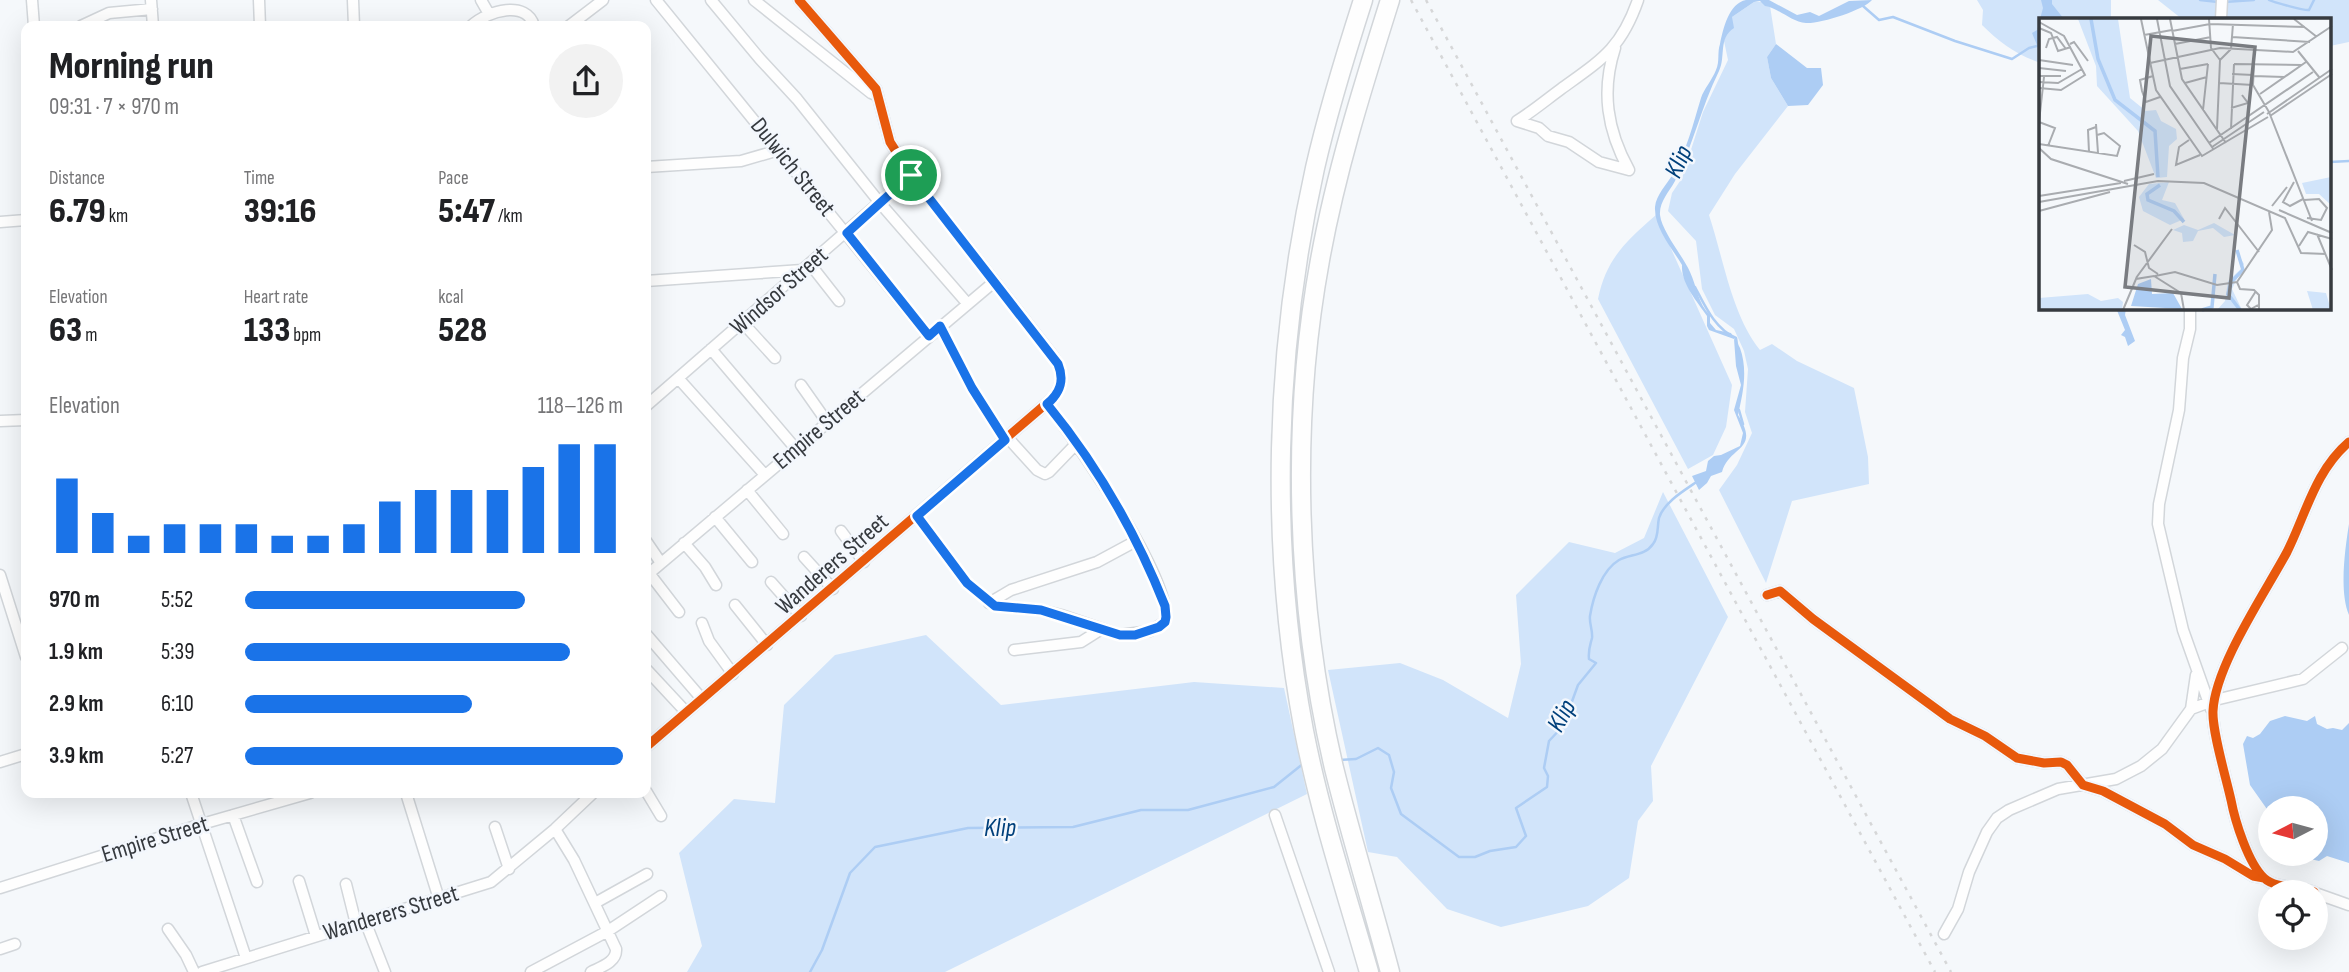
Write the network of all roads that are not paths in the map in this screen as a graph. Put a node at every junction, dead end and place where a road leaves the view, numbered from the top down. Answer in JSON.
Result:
{"nodes":[{"id":1,"x":32,"y":0,"type":"edge"},
{"id":2,"x":259,"y":0,"type":"edge"},
{"id":3,"x":353,"y":0,"type":"edge"},
{"id":4,"x":481,"y":0,"type":"edge"},
{"id":5,"x":603,"y":0,"type":"edge"},
{"id":6,"x":656,"y":0,"type":"edge"},
{"id":7,"x":712,"y":0,"type":"edge"},
{"id":8,"x":754,"y":0,"type":"edge"},
{"id":9,"x":799,"y":0,"type":"edge"},
{"id":10,"x":1363,"y":0,"type":"edge"},
{"id":11,"x":1391,"y":0,"type":"edge"},
{"id":12,"x":1637,"y":0,"type":"edge"},
{"id":13,"x":2222,"y":0,"type":"edge"},
{"id":14,"x":152,"y":5,"type":"edge"},
{"id":15,"x":489,"y":14,"type":"junction"},
{"id":16,"x":2221,"y":18,"type":"edge"},
{"id":17,"x":34,"y":21,"type":"edge"},
{"id":18,"x":92,"y":21,"type":"edge"},
{"id":19,"x":260,"y":21,"type":"edge"},
{"id":20,"x":354,"y":21,"type":"edge"},
{"id":21,"x":478,"y":21,"type":"edge"},
{"id":22,"x":531,"y":21,"type":"edge"},
{"id":23,"x":576,"y":21,"type":"edge"},
{"id":24,"x":1616,"y":44,"type":"junction"},
{"id":25,"x":878,"y":96,"type":"junction"},
{"id":26,"x":779,"y":150,"type":"junction"},
{"id":27,"x":651,"y":167,"type":"edge"},
{"id":28,"x":911,"y":175,"type":"junction"},
{"id":29,"x":880,"y":203,"type":"junction"},
{"id":30,"x":21,"y":220,"type":"edge"},
{"id":31,"x":0,"y":222,"type":"edge"},
{"id":32,"x":847,"y":233,"type":"junction"},
{"id":33,"x":806,"y":267,"type":"junction"},
{"id":34,"x":651,"y":281,"type":"edge"},
{"id":35,"x":994,"y":282,"type":"junction"},
{"id":36,"x":839,"y":301,"type":"dead end"},
{"id":37,"x":967,"y":303,"type":"junction"},
{"id":38,"x":2190,"y":310,"type":"edge"},
{"id":39,"x":742,"y":322,"type":"junction"},
{"id":40,"x":940,"y":326,"type":"junction"},
{"id":41,"x":929,"y":336,"type":"junction"},
{"id":42,"x":711,"y":349,"type":"junction"},
{"id":43,"x":775,"y":358,"type":"dead end"},
{"id":44,"x":678,"y":378,"type":"junction"},
{"id":45,"x":802,"y":385,"type":"dead end"},
{"id":46,"x":651,"y":402,"type":"edge"},
{"id":47,"x":1047,"y":404,"type":"junction"},
{"id":48,"x":21,"y":420,"type":"edge"},
{"id":49,"x":0,"y":421,"type":"edge"},
{"id":50,"x":827,"y":422,"type":"junction"},
{"id":51,"x":1007,"y":439,"type":"junction"},
{"id":52,"x":2349,"y":442,"type":"edge"},
{"id":53,"x":1077,"y":443,"type":"junction"},
{"id":54,"x":796,"y":449,"type":"junction"},
{"id":55,"x":765,"y":475,"type":"junction"},
{"id":56,"x":747,"y":490,"type":"junction"},
{"id":57,"x":917,"y":516,"type":"junction"},
{"id":58,"x":715,"y":517,"type":"junction"},
{"id":59,"x":841,"y":531,"type":"dead end"},
{"id":60,"x":783,"y":534,"type":"dead end"},
{"id":61,"x":1136,"y":541,"type":"junction"},
{"id":62,"x":684,"y":543,"type":"junction"},
{"id":63,"x":651,"y":548,"type":"edge"},
{"id":64,"x":804,"y":557,"type":"dead end"},
{"id":65,"x":752,"y":562,"type":"dead end"},
{"id":66,"x":864,"y":562,"type":"junction"},
{"id":67,"x":661,"y":563,"type":"junction"},
{"id":68,"x":651,"y":572,"type":"edge"},
{"id":69,"x":0,"y":575,"type":"edge"},
{"id":70,"x":651,"y":580,"type":"edge"},
{"id":71,"x":771,"y":582,"type":"dead end"},
{"id":72,"x":716,"y":585,"type":"dead end"},
{"id":73,"x":832,"y":589,"type":"junction"},
{"id":74,"x":1767,"y":595,"type":"dead end"},
{"id":75,"x":989,"y":603,"type":"junction"},
{"id":76,"x":735,"y":605,"type":"dead end"},
{"id":77,"x":679,"y":612,"type":"dead end"},
{"id":78,"x":801,"y":616,"type":"junction"},
{"id":79,"x":702,"y":623,"type":"dead end"},
{"id":80,"x":1100,"y":629,"type":"junction"},
{"id":81,"x":651,"y":640,"type":"edge"},
{"id":82,"x":21,"y":641,"type":"edge"},
{"id":83,"x":767,"y":645,"type":"junction"},
{"id":84,"x":2342,"y":648,"type":"dead end"},
{"id":85,"x":1013,"y":650,"type":"dead end"},
{"id":86,"x":2197,"y":671,"type":"junction"},
{"id":87,"x":651,"y":674,"type":"edge"},
{"id":88,"x":733,"y":674,"type":"junction"},
{"id":89,"x":702,"y":699,"type":"junction"},
{"id":90,"x":2211,"y":701,"type":"junction"},
{"id":91,"x":2191,"y":709,"type":"junction"},
{"id":92,"x":686,"y":712,"type":"junction"},
{"id":93,"x":651,"y":743,"type":"edge"},
{"id":94,"x":21,"y":756,"type":"edge"},
{"id":95,"x":0,"y":762,"type":"edge"},
{"id":96,"x":2083,"y":785,"type":"junction"},
{"id":97,"x":193,"y":798,"type":"edge"},
{"id":98,"x":292,"y":798,"type":"edge"},
{"id":99,"x":408,"y":798,"type":"edge"},
{"id":100,"x":588,"y":798,"type":"edge"},
{"id":101,"x":650,"y":798,"type":"edge"},
{"id":102,"x":233,"y":815,"type":"junction"},
{"id":103,"x":1275,"y":815,"type":"dead end"},
{"id":104,"x":661,"y":816,"type":"dead end"},
{"id":105,"x":202,"y":824,"type":"junction"},
{"id":106,"x":495,"y":827,"type":"dead end"},
{"id":107,"x":555,"y":829,"type":"junction"},
{"id":108,"x":509,"y":869,"type":"junction"},
{"id":109,"x":647,"y":874,"type":"dead end"},
{"id":110,"x":2264,"y":878,"type":"junction"},
{"id":111,"x":2270,"y":880,"type":"edge"},
{"id":112,"x":257,"y":881,"type":"dead end"},
{"id":113,"x":299,"y":881,"type":"dead end"},
{"id":114,"x":1,"y":884,"type":"edge"},
{"id":115,"x":346,"y":884,"type":"dead end"},
{"id":116,"x":661,"y":896,"type":"dead end"},
{"id":117,"x":2328,"y":898,"type":"edge"},
{"id":118,"x":439,"y":899,"type":"junction"},
{"id":119,"x":595,"y":903,"type":"junction"},
{"id":120,"x":2349,"y":905,"type":"edge"},
{"id":121,"x":360,"y":922,"type":"junction"},
{"id":122,"x":168,"y":929,"type":"dead end"},
{"id":123,"x":608,"y":931,"type":"junction"},
{"id":124,"x":1944,"y":934,"type":"dead end"},
{"id":125,"x":316,"y":936,"type":"junction"},
{"id":126,"x":15,"y":944,"type":"dead end"},
{"id":127,"x":0,"y":949,"type":"edge"},
{"id":128,"x":246,"y":958,"type":"junction"},
{"id":129,"x":194,"y":972,"type":"edge"},
{"id":130,"x":202,"y":972,"type":"edge"},
{"id":131,"x":385,"y":972,"type":"edge"},
{"id":132,"x":531,"y":972,"type":"edge"},
{"id":133,"x":591,"y":972,"type":"edge"},
{"id":134,"x":1329,"y":972,"type":"edge"},
{"id":135,"x":1368,"y":972,"type":"edge"},
{"id":136,"x":1390,"y":972,"type":"edge"}],
"edges":[{"from":1,"to":17,"type":"street"},
{"from":2,"to":19,"type":"street"},
{"from":3,"to":20,"type":"street"},
{"from":4,"to":15,"type":"street"},
{"from":5,"to":23,"type":"street"},
{"from":6,"to":26,"type":"street","name":"Dulwich Street"},
{"from":7,"to":29,"type":"street"},
{"from":8,"to":25,"type":"street"},
{"from":9,"to":25,"type":"street"},
{"from":10,"to":135,"type":"highway"},
{"from":11,"to":136,"type":"highway"},
{"from":12,"to":24,"type":"street"},
{"from":13,"to":16,"type":"street"},
{"from":14,"to":18,"type":"street"},
{"from":15,"to":21,"type":"street"},
{"from":15,"to":22,"type":"street"},
{"from":24,"to":24,"type":"street"},
{"from":25,"to":28,"type":"street","name":"Wanderers Street"},
{"from":26,"to":27,"type":"street"},
{"from":26,"to":32,"type":"street","name":"Dulwich Street"},
{"from":28,"to":29,"type":"street","name":"Windsor Street"},
{"from":28,"to":35,"type":"street","name":"Wanderers Street"},
{"from":29,"to":32,"type":"street","name":"Windsor Street"},
{"from":29,"to":37,"type":"street"},
{"from":30,"to":31,"type":"street"},
{"from":32,"to":33,"type":"street","name":"Windsor Street"},
{"from":32,"to":41,"type":"street","name":"Dulwich Street"},
{"from":33,"to":34,"type":"street"},
{"from":33,"to":36,"type":"street"},
{"from":33,"to":39,"type":"street","name":"Windsor Street"},
{"from":35,"to":37,"type":"street","name":"Empire Street"},
{"from":35,"to":47,"type":"street","name":"Wanderers Street"},
{"from":37,"to":40,"type":"street","name":"Empire Street"},
{"from":38,"to":86,"type":"street"},
{"from":39,"to":42,"type":"street","name":"Windsor Street"},
{"from":39,"to":43,"type":"street"},
{"from":40,"to":41,"type":"street","name":"Empire Street"},
{"from":40,"to":51,"type":"street"},
{"from":41,"to":50,"type":"street","name":"Empire Street"},
{"from":42,"to":44,"type":"street","name":"Windsor Street"},
{"from":42,"to":54,"type":"street"},
{"from":44,"to":46,"type":"street","name":"Windsor Street"},
{"from":44,"to":55,"type":"street"},
{"from":45,"to":50,"type":"street"},
{"from":47,"to":51,"type":"street","name":"Wanderers Street"},
{"from":47,"to":53,"type":"street"},
{"from":48,"to":49,"type":"street"},
{"from":50,"to":54,"type":"street","name":"Empire Street"},
{"from":51,"to":53,"type":"street"},
{"from":51,"to":57,"type":"street","name":"Wanderers Street"},
{"from":52,"to":90,"type":"street"},
{"from":53,"to":61,"type":"street"},
{"from":54,"to":55,"type":"street","name":"Empire Street"},
{"from":55,"to":56,"type":"street","name":"Empire Street"},
{"from":56,"to":58,"type":"street","name":"Empire Street"},
{"from":56,"to":60,"type":"street"},
{"from":57,"to":66,"type":"street","name":"Wanderers Street"},
{"from":57,"to":75,"type":"street"},
{"from":58,"to":62,"type":"street","name":"Empire Street"},
{"from":58,"to":65,"type":"street"},
{"from":59,"to":66,"type":"street"},
{"from":61,"to":75,"type":"street"},
{"from":61,"to":80,"type":"street"},
{"from":62,"to":67,"type":"street","name":"Empire Street"},
{"from":62,"to":72,"type":"street"},
{"from":63,"to":67,"type":"street"},
{"from":64,"to":73,"type":"street"},
{"from":66,"to":73,"type":"street","name":"Wanderers Street"},
{"from":67,"to":68,"type":"street","name":"Empire Street"},
{"from":69,"to":82,"type":"street"},
{"from":70,"to":77,"type":"street"},
{"from":71,"to":78,"type":"street"},
{"from":73,"to":78,"type":"street","name":"Wanderers Street"},
{"from":74,"to":96,"type":"street"},
{"from":75,"to":80,"type":"street"},
{"from":76,"to":83,"type":"street"},
{"from":78,"to":83,"type":"street","name":"Wanderers Street"},
{"from":79,"to":88,"type":"street"},
{"from":80,"to":85,"type":"street"},
{"from":81,"to":89,"type":"street"},
{"from":83,"to":88,"type":"street","name":"Wanderers Street"},
{"from":84,"to":90,"type":"street"},
{"from":86,"to":90,"type":"street"},
{"from":86,"to":91,"type":"street"},
{"from":87,"to":92,"type":"street"},
{"from":88,"to":89,"type":"street","name":"Wanderers Street"},
{"from":89,"to":92,"type":"street","name":"Wanderers Street"},
{"from":90,"to":91,"type":"street"},
{"from":90,"to":110,"type":"street"},
{"from":91,"to":96,"type":"street"},
{"from":92,"to":93,"type":"street","name":"Wanderers Street"},
{"from":94,"to":95,"type":"street"},
{"from":96,"to":110,"type":"street"},
{"from":96,"to":124,"type":"street"},
{"from":97,"to":105,"type":"street"},
{"from":98,"to":102,"type":"street","name":"Empire Street"},
{"from":99,"to":118,"type":"street"},
{"from":100,"to":107,"type":"street","name":"Wanderers Street"},
{"from":101,"to":104,"type":"street"},
{"from":102,"to":105,"type":"street","name":"Empire Street"},
{"from":102,"to":112,"type":"street"},
{"from":103,"to":134,"type":"street"},
{"from":105,"to":114,"type":"street","name":"Empire Street"},
{"from":105,"to":128,"type":"street"},
{"from":106,"to":108,"type":"street"},
{"from":107,"to":108,"type":"street","name":"Wanderers Street"},
{"from":107,"to":119,"type":"street"},
{"from":108,"to":118,"type":"street","name":"Wanderers Street"},
{"from":109,"to":119,"type":"street"},
{"from":110,"to":111,"type":"street"},
{"from":113,"to":125,"type":"street"},
{"from":115,"to":121,"type":"street"},
{"from":116,"to":123,"type":"street"},
{"from":117,"to":120,"type":"street"},
{"from":118,"to":121,"type":"street","name":"Wanderers Street"},
{"from":119,"to":123,"type":"street"},
{"from":121,"to":125,"type":"street","name":"Wanderers Street"},
{"from":121,"to":131,"type":"street"},
{"from":122,"to":129,"type":"street"},
{"from":123,"to":132,"type":"street"},
{"from":123,"to":133,"type":"street"},
{"from":125,"to":128,"type":"street","name":"Wanderers Street"},
{"from":126,"to":127,"type":"street"},
{"from":128,"to":130,"type":"street","name":"Wanderers Street"}]}
